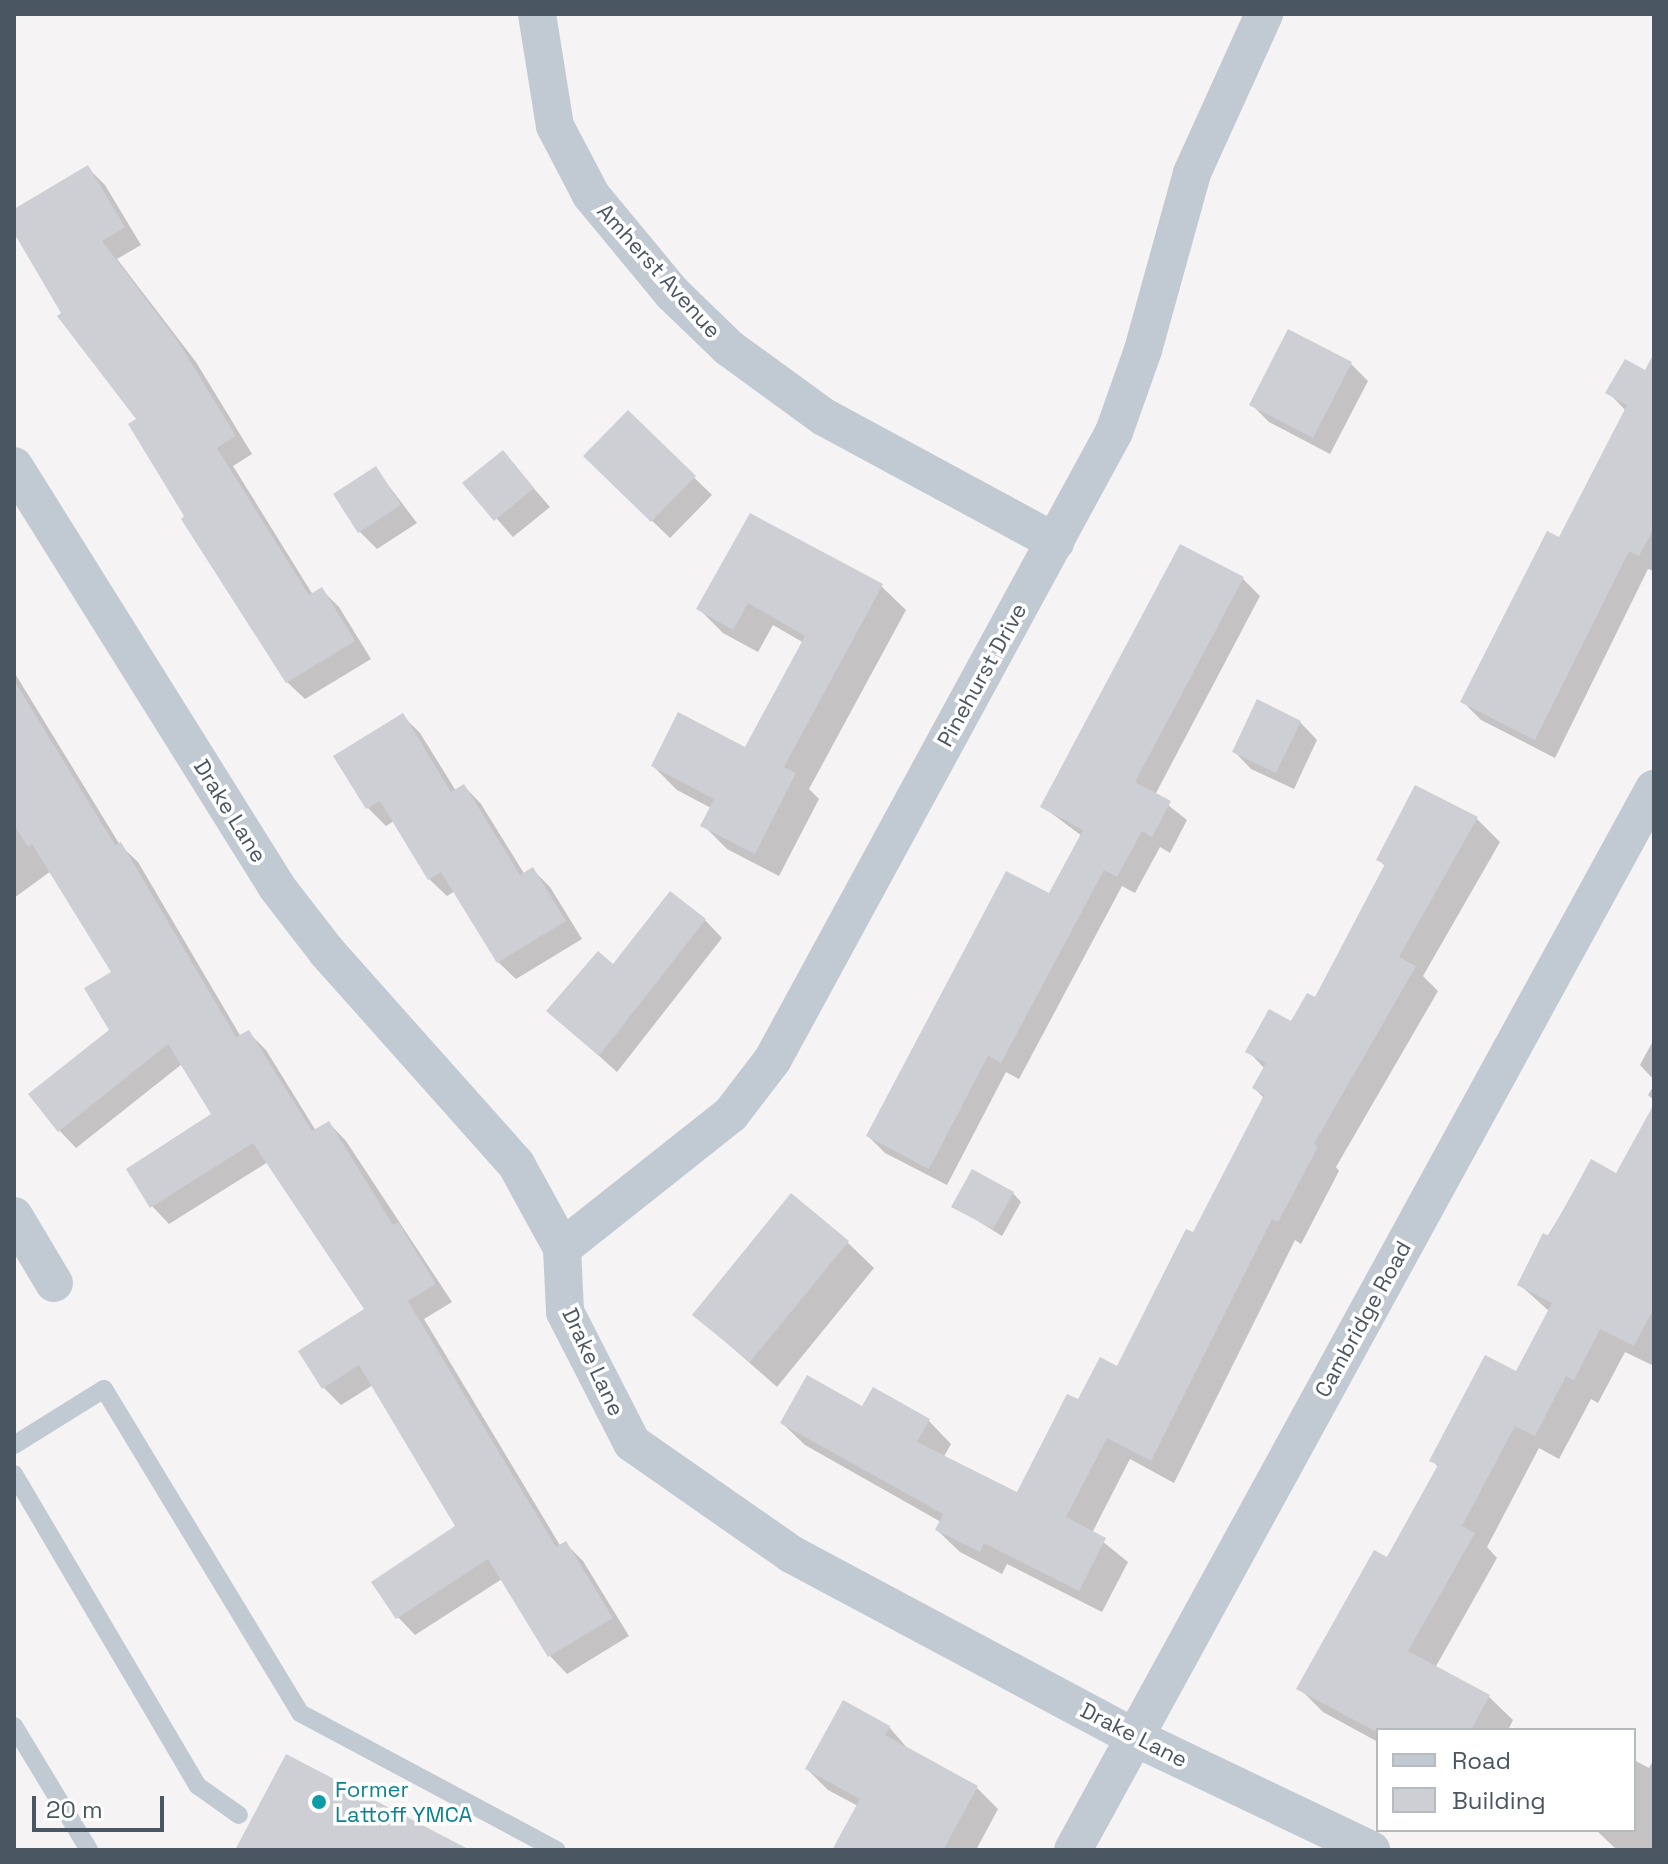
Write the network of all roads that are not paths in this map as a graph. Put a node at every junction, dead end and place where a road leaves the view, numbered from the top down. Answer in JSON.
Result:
{"nodes":[{"id":1,"x":537,"y":14,"type":"edge"},
{"id":2,"x":1264,"y":14,"type":"edge"},
{"id":3,"x":14,"y":466,"type":"edge"},
{"id":4,"x":1055,"y":542,"type":"junction"},
{"id":5,"x":1654,"y":789,"type":"edge"},
{"id":6,"x":14,"y":1216,"type":"edge"},
{"id":7,"x":562,"y":1248,"type":"junction"},
{"id":8,"x":54,"y":1283,"type":"dead end"},
{"id":9,"x":14,"y":1445,"type":"edge"},
{"id":10,"x":14,"y":1474,"type":"edge"},
{"id":11,"x":14,"y":1726,"type":"edge"},
{"id":12,"x":1134,"y":1737,"type":"junction"},
{"id":13,"x":239,"y":1815,"type":"dead end"},
{"id":14,"x":89,"y":1850,"type":"edge"},
{"id":15,"x":557,"y":1850,"type":"edge"},
{"id":16,"x":1073,"y":1850,"type":"edge"},
{"id":17,"x":1371,"y":1850,"type":"edge"}],
"edges":[{"from":1,"to":4,"type":"street","name":"Amherst Avenue"},
{"from":2,"to":4,"type":"street","name":"Pinehurst Drive"},
{"from":3,"to":7,"type":"street","name":"Drake Lane"},
{"from":4,"to":7,"type":"street","name":"Pinehurst Drive"},
{"from":5,"to":12,"type":"street","name":"Cambridge Road"},
{"from":6,"to":8,"type":"street"},
{"from":7,"to":12,"type":"street","name":"Drake Lane"},
{"from":9,"to":15,"type":"lane"},
{"from":10,"to":13,"type":"lane"},
{"from":11,"to":14,"type":"lane"},
{"from":12,"to":16,"type":"street","name":"Cambridge Road"},
{"from":12,"to":17,"type":"street","name":"Drake Lane"}]}
